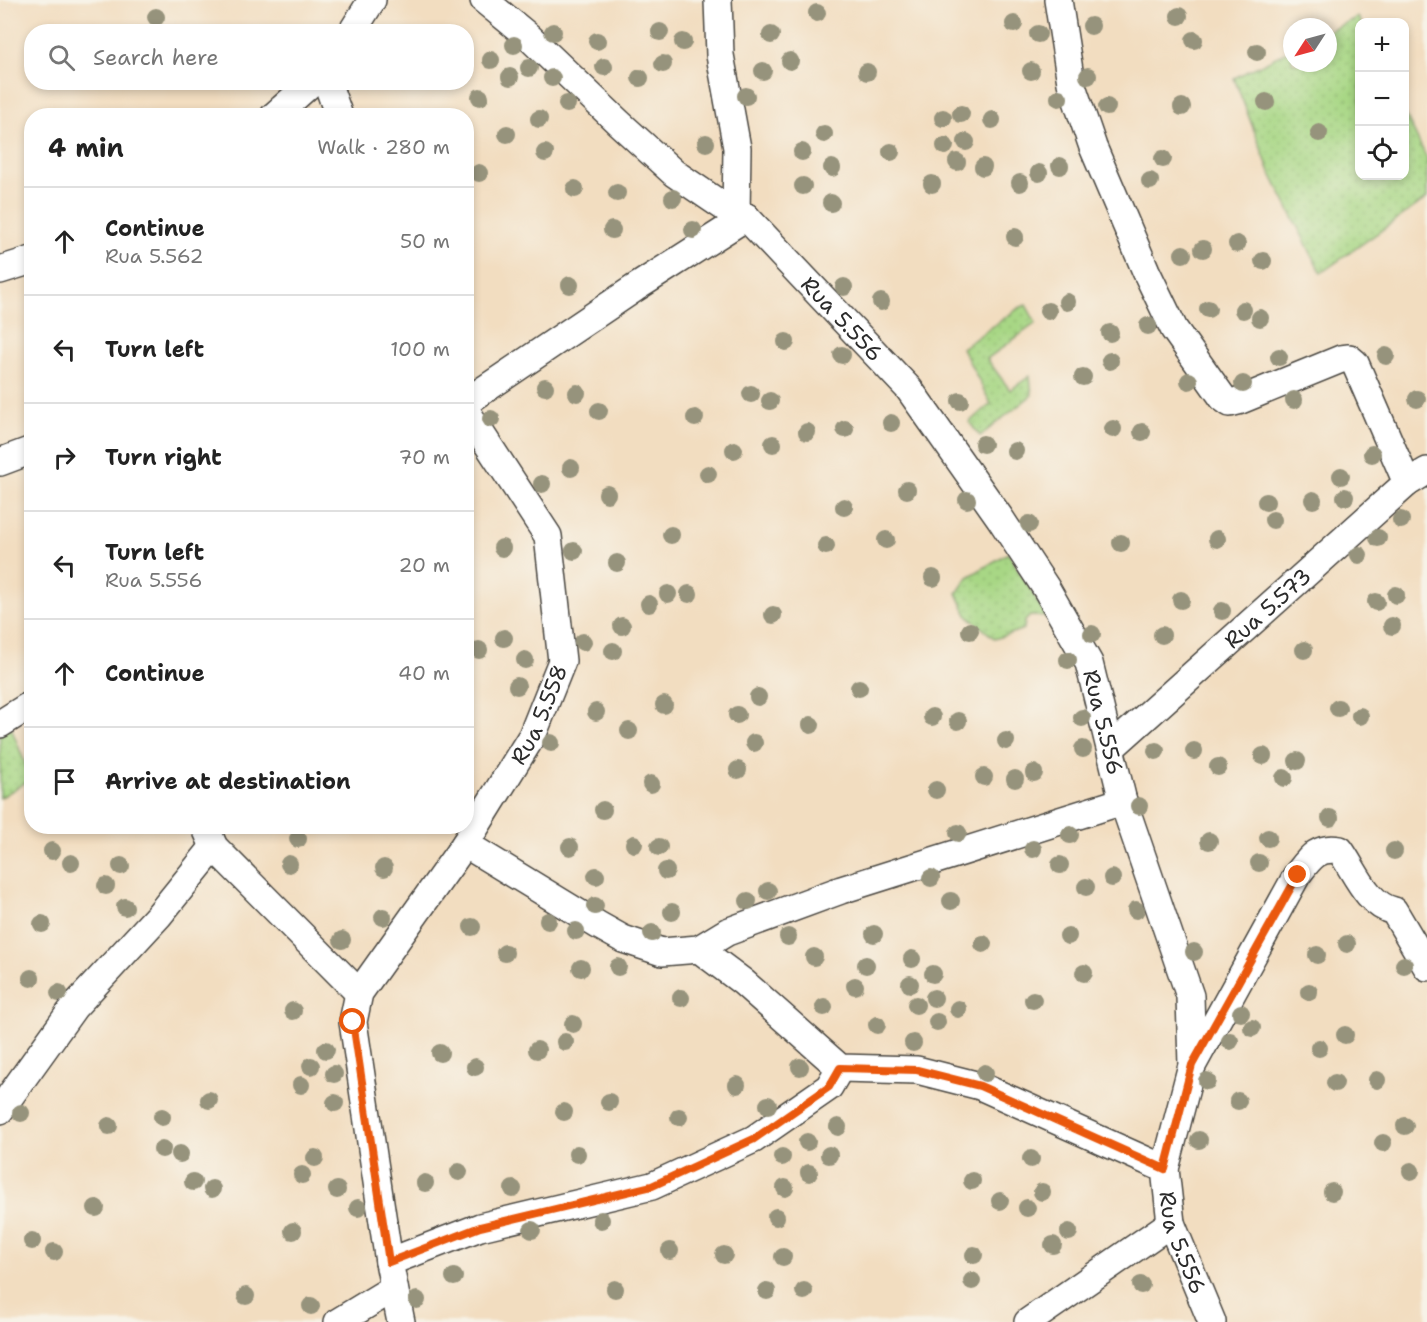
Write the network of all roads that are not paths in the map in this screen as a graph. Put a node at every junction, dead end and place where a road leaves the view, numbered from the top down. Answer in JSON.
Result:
{"nodes":[{"id":1,"x":372,"y":0,"type":"edge"},
{"id":2,"x":483,"y":0,"type":"edge"},
{"id":3,"x":718,"y":0,"type":"edge"},
{"id":4,"x":1058,"y":0,"type":"edge"},
{"id":5,"x":357,"y":24,"type":"edge"},
{"id":6,"x":303,"y":90,"type":"edge"},
{"id":7,"x":330,"y":90,"type":"edge"},
{"id":8,"x":283,"y":108,"type":"edge"},
{"id":9,"x":336,"y":108,"type":"edge"},
{"id":10,"x":741,"y":216,"type":"junction"},
{"id":11,"x":24,"y":262,"type":"edge"},
{"id":12,"x":0,"y":270,"type":"edge"},
{"id":13,"x":474,"y":397,"type":"edge"},
{"id":14,"x":474,"y":423,"type":"edge"},
{"id":15,"x":24,"y":453,"type":"edge"},
{"id":16,"x":0,"y":462,"type":"edge"},
{"id":17,"x":1417,"y":477,"type":"edge"},
{"id":18,"x":24,"y":709,"type":"edge"},
{"id":19,"x":0,"y":724,"type":"edge"},
{"id":20,"x":1111,"y":748,"type":"junction"},
{"id":21,"x":1124,"y":801,"type":"junction"},
{"id":22,"x":474,"y":829,"type":"edge"},
{"id":23,"x":471,"y":834,"type":"edge"},
{"id":24,"x":209,"y":837,"type":"edge"},
{"id":25,"x":465,"y":844,"type":"junction"},
{"id":26,"x":699,"y":949,"type":"junction"},
{"id":27,"x":1427,"y":967,"type":"edge"},
{"id":28,"x":359,"y":993,"type":"junction"},
{"id":29,"x":1192,"y":1065,"type":"junction"},
{"id":30,"x":840,"y":1068,"type":"junction"},
{"id":31,"x":0,"y":1110,"type":"edge"},
{"id":32,"x":1165,"y":1169,"type":"junction"},
{"id":33,"x":1172,"y":1223,"type":"junction"},
{"id":34,"x":392,"y":1275,"type":"junction"},
{"id":35,"x":338,"y":1322,"type":"edge"},
{"id":36,"x":401,"y":1322,"type":"edge"},
{"id":37,"x":1028,"y":1322,"type":"edge"},
{"id":38,"x":1212,"y":1322,"type":"edge"}],
"edges":[{"from":1,"to":5,"type":"street"},
{"from":2,"to":10,"type":"street","name":"Rua 5.556"},
{"from":3,"to":10,"type":"street"},
{"from":4,"to":17,"type":"street"},
{"from":6,"to":8,"type":"street"},
{"from":7,"to":9,"type":"street"},
{"from":10,"to":13,"type":"street"},
{"from":10,"to":20,"type":"street","name":"Rua 5.556"},
{"from":11,"to":12,"type":"street"},
{"from":14,"to":22,"type":"street","name":"Rua 5.558"},
{"from":15,"to":16,"type":"street"},
{"from":17,"to":20,"type":"street","name":"Rua 5.573"},
{"from":18,"to":19,"type":"street"},
{"from":20,"to":21,"type":"street","name":"Rua 5.556"},
{"from":21,"to":26,"type":"street"},
{"from":21,"to":29,"type":"street","name":"Rua 5.556"},
{"from":23,"to":25,"type":"street","name":"Rua 5.558"},
{"from":24,"to":28,"type":"street"},
{"from":24,"to":31,"type":"street"},
{"from":25,"to":26,"type":"street"},
{"from":25,"to":28,"type":"street","name":"Rua 5.558"},
{"from":26,"to":30,"type":"street"},
{"from":27,"to":29,"type":"street"},
{"from":28,"to":34,"type":"street"},
{"from":29,"to":32,"type":"street","name":"Rua 5.556"},
{"from":30,"to":32,"type":"street"},
{"from":30,"to":34,"type":"street"},
{"from":32,"to":33,"type":"street","name":"Rua 5.556"},
{"from":33,"to":37,"type":"street"},
{"from":33,"to":38,"type":"street","name":"Rua 5.556"},
{"from":34,"to":35,"type":"street"},
{"from":34,"to":36,"type":"street"}]}
